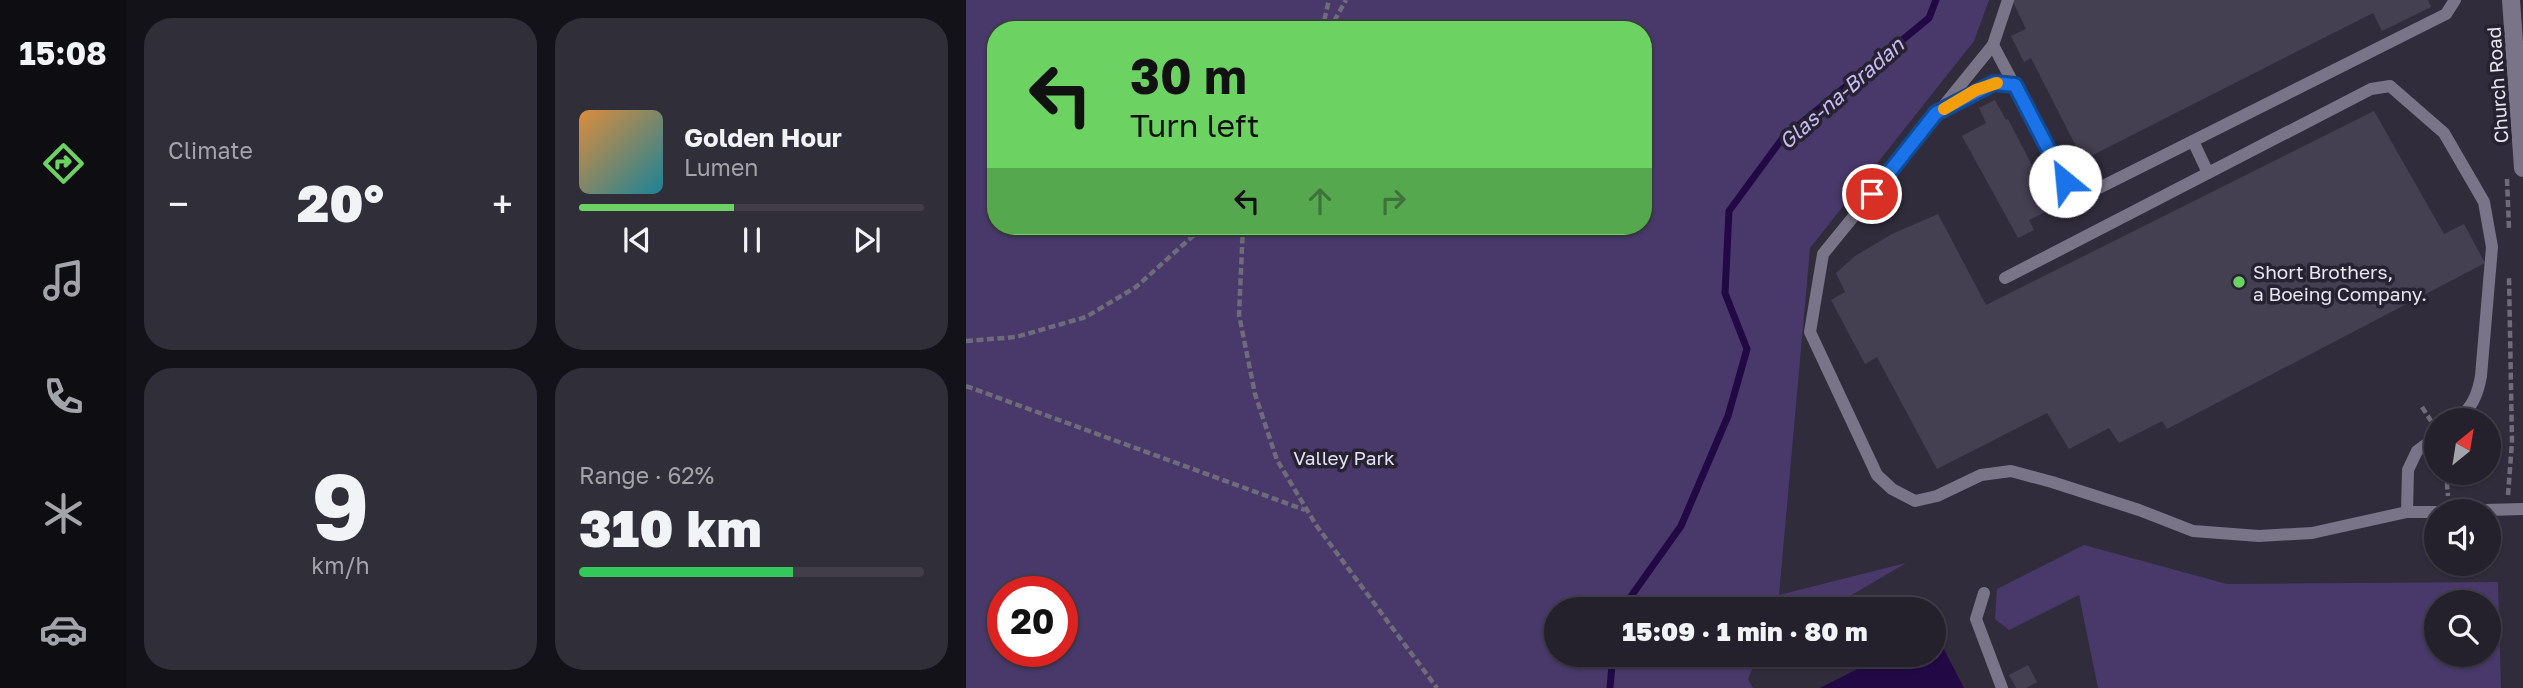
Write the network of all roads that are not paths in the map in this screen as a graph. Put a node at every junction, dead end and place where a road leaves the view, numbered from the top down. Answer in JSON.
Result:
{"nodes":[{"id":1,"x":2008,"y":0,"type":"edge"},
{"id":2,"x":2455,"y":0,"type":"edge"},
{"id":3,"x":2511,"y":0,"type":"edge"},
{"id":4,"x":2519,"y":21,"type":"edge"},
{"id":5,"x":1993,"y":45,"type":"junction"},
{"id":6,"x":2015,"y":85,"type":"junction"},
{"id":7,"x":1936,"y":113,"type":"junction"},
{"id":8,"x":2193,"y":141,"type":"junction"},
{"id":9,"x":2523,"y":168,"type":"edge"},
{"id":10,"x":2208,"y":173,"type":"junction"},
{"id":11,"x":2005,"y":278,"type":"dead end"},
{"id":12,"x":2469,"y":408,"type":"edge"},
{"id":13,"x":2424,"y":446,"type":"edge"},
{"id":14,"x":2523,"y":509,"type":"edge"},
{"id":15,"x":2501,"y":510,"type":"edge"},
{"id":16,"x":2407,"y":512,"type":"junction"},
{"id":17,"x":2424,"y":512,"type":"edge"},
{"id":18,"x":1984,"y":593,"type":"dead end"},
{"id":19,"x":2002,"y":688,"type":"edge"}],
"edges":[{"from":1,"to":5,"type":"lane"},
{"from":2,"to":8,"type":"lane"},
{"from":3,"to":4,"type":"street","name":"Church Road"},
{"from":4,"to":9,"type":"street","name":"Church Road"},
{"from":5,"to":6,"type":"lane"},
{"from":5,"to":7,"type":"lane"},
{"from":6,"to":7,"type":"lane"},
{"from":6,"to":8,"type":"lane"},
{"from":7,"to":16,"type":"lane"},
{"from":8,"to":10,"type":"lane"},
{"from":10,"to":11,"type":"lane"},
{"from":10,"to":12,"type":"lane"},
{"from":13,"to":16,"type":"lane"},
{"from":14,"to":15,"type":"lane"},
{"from":16,"to":17,"type":"lane"},
{"from":18,"to":19,"type":"lane"}]}
